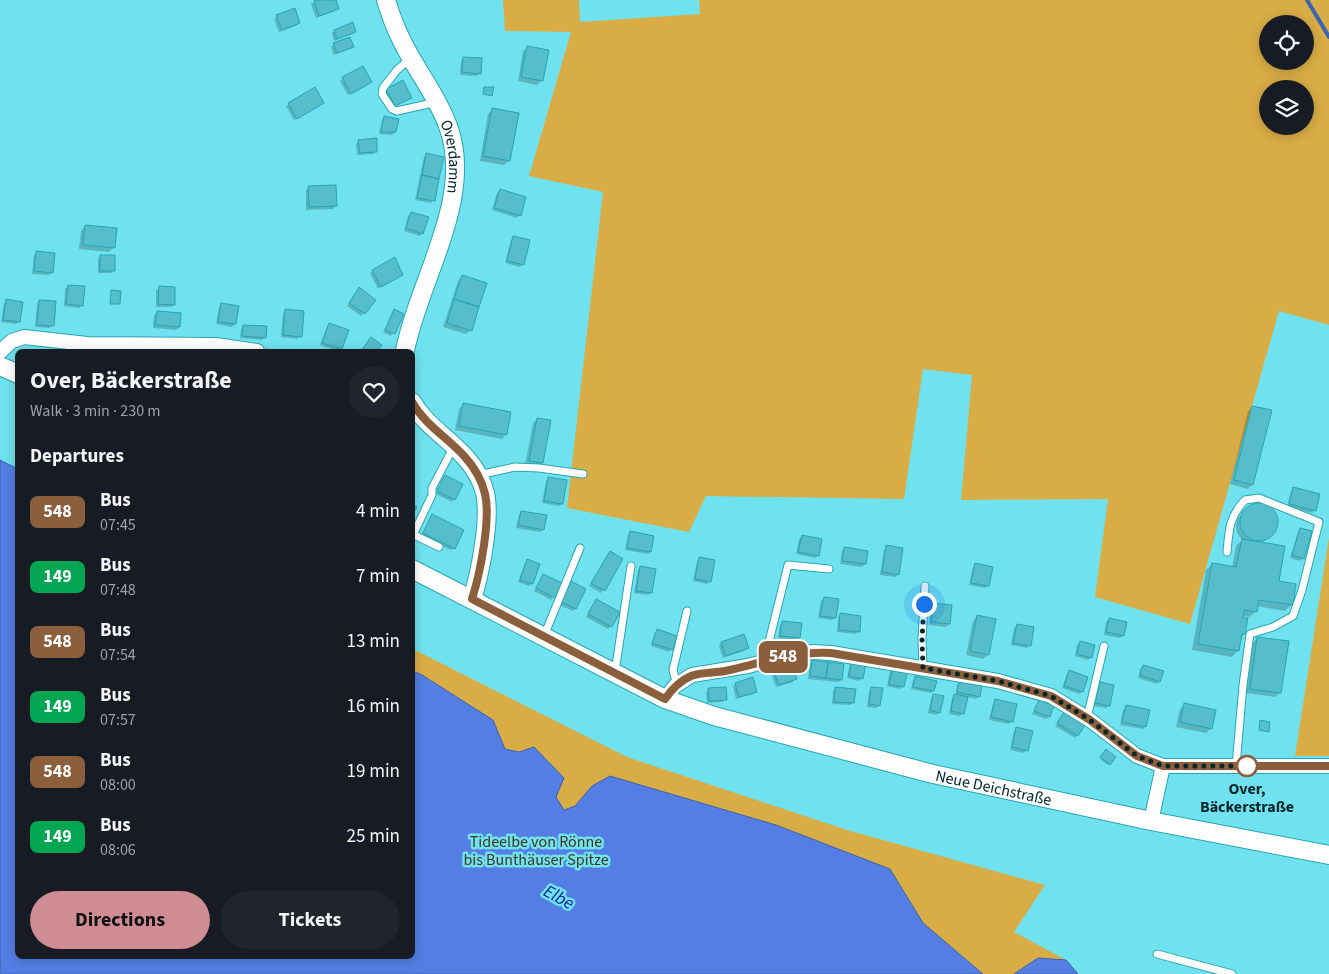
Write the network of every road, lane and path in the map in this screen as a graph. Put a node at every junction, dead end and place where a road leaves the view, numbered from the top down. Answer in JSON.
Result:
{"nodes":[{"id":1,"x":386,"y":0,"type":"edge"},
{"id":2,"x":412,"y":58,"type":"junction"},
{"id":3,"x":438,"y":102,"type":"junction"},
{"id":4,"x":243,"y":349,"type":"edge"},
{"id":5,"x":405,"y":349,"type":"edge"},
{"id":6,"x":0,"y":352,"type":"edge"},
{"id":7,"x":0,"y":366,"type":"edge"},
{"id":8,"x":15,"y":373,"type":"edge"},
{"id":9,"x":415,"y":406,"type":"edge"},
{"id":10,"x":454,"y":445,"type":"junction"},
{"id":11,"x":583,"y":474,"type":"dead end"},
{"id":12,"x":478,"y":475,"type":"junction"},
{"id":13,"x":415,"y":530,"type":"edge"},
{"id":14,"x":415,"y":535,"type":"edge"},
{"id":15,"x":439,"y":547,"type":"dead end"},
{"id":16,"x":580,"y":548,"type":"dead end"},
{"id":17,"x":1227,"y":552,"type":"dead end"},
{"id":18,"x":631,"y":566,"type":"dead end"},
{"id":19,"x":829,"y":569,"type":"dead end"},
{"id":20,"x":415,"y":570,"type":"edge"},
{"id":21,"x":925,"y":586,"type":"dead end"},
{"id":22,"x":472,"y":599,"type":"junction"},
{"id":23,"x":687,"y":611,"type":"dead end"},
{"id":24,"x":544,"y":636,"type":"junction"},
{"id":25,"x":1104,"y":646,"type":"dead end"},
{"id":26,"x":764,"y":662,"type":"junction"},
{"id":27,"x":923,"y":668,"type":"junction"},
{"id":28,"x":615,"y":673,"type":"junction"},
{"id":29,"x":676,"y":685,"type":"junction"},
{"id":30,"x":665,"y":699,"type":"junction"},
{"id":31,"x":1087,"y":718,"type":"junction"},
{"id":32,"x":1163,"y":766,"type":"junction"},
{"id":33,"x":1236,"y":766,"type":"junction"},
{"id":34,"x":1329,"y":766,"type":"edge"},
{"id":35,"x":1151,"y":821,"type":"junction"},
{"id":36,"x":1329,"y":855,"type":"edge"},
{"id":37,"x":1158,"y":954,"type":"dead end"},
{"id":38,"x":1232,"y":974,"type":"edge"}],
"edges":[{"from":1,"to":2,"type":"street","name":"Overdamm"},
{"from":2,"to":3,"type":"street","name":"Overdamm"},
{"from":2,"to":3,"type":"lane"},
{"from":3,"to":5,"type":"street","name":"Overdamm"},
{"from":4,"to":6,"type":"street"},
{"from":7,"to":8,"type":"street"},
{"from":9,"to":10,"type":"street"},
{"from":10,"to":12,"type":"street"},
{"from":10,"to":13,"type":"lane"},
{"from":11,"to":12,"type":"lane"},
{"from":12,"to":22,"type":"street"},
{"from":14,"to":15,"type":"lane"},
{"from":16,"to":24,"type":"lane"},
{"from":17,"to":33,"type":"lane"},
{"from":18,"to":28,"type":"lane"},
{"from":19,"to":26,"type":"lane"},
{"from":20,"to":22,"type":"street","name":"Neue Deichstraße"},
{"from":21,"to":27,"type":"lane"},
{"from":22,"to":24,"type":"street","name":"Neue Deichstraße"},
{"from":23,"to":29,"type":"lane"},
{"from":24,"to":28,"type":"street","name":"Neue Deichstraße"},
{"from":25,"to":31,"type":"lane"},
{"from":26,"to":27,"type":"street"},
{"from":26,"to":29,"type":"street"},
{"from":27,"to":31,"type":"street"},
{"from":28,"to":30,"type":"street","name":"Neue Deichstraße"},
{"from":29,"to":30,"type":"street"},
{"from":30,"to":35,"type":"street","name":"Neue Deichstraße"},
{"from":31,"to":32,"type":"street"},
{"from":32,"to":33,"type":"street"},
{"from":32,"to":35,"type":"street"},
{"from":33,"to":34,"type":"street"},
{"from":35,"to":36,"type":"street","name":"Neue Deichstraße"},
{"from":37,"to":38,"type":"lane"}]}
